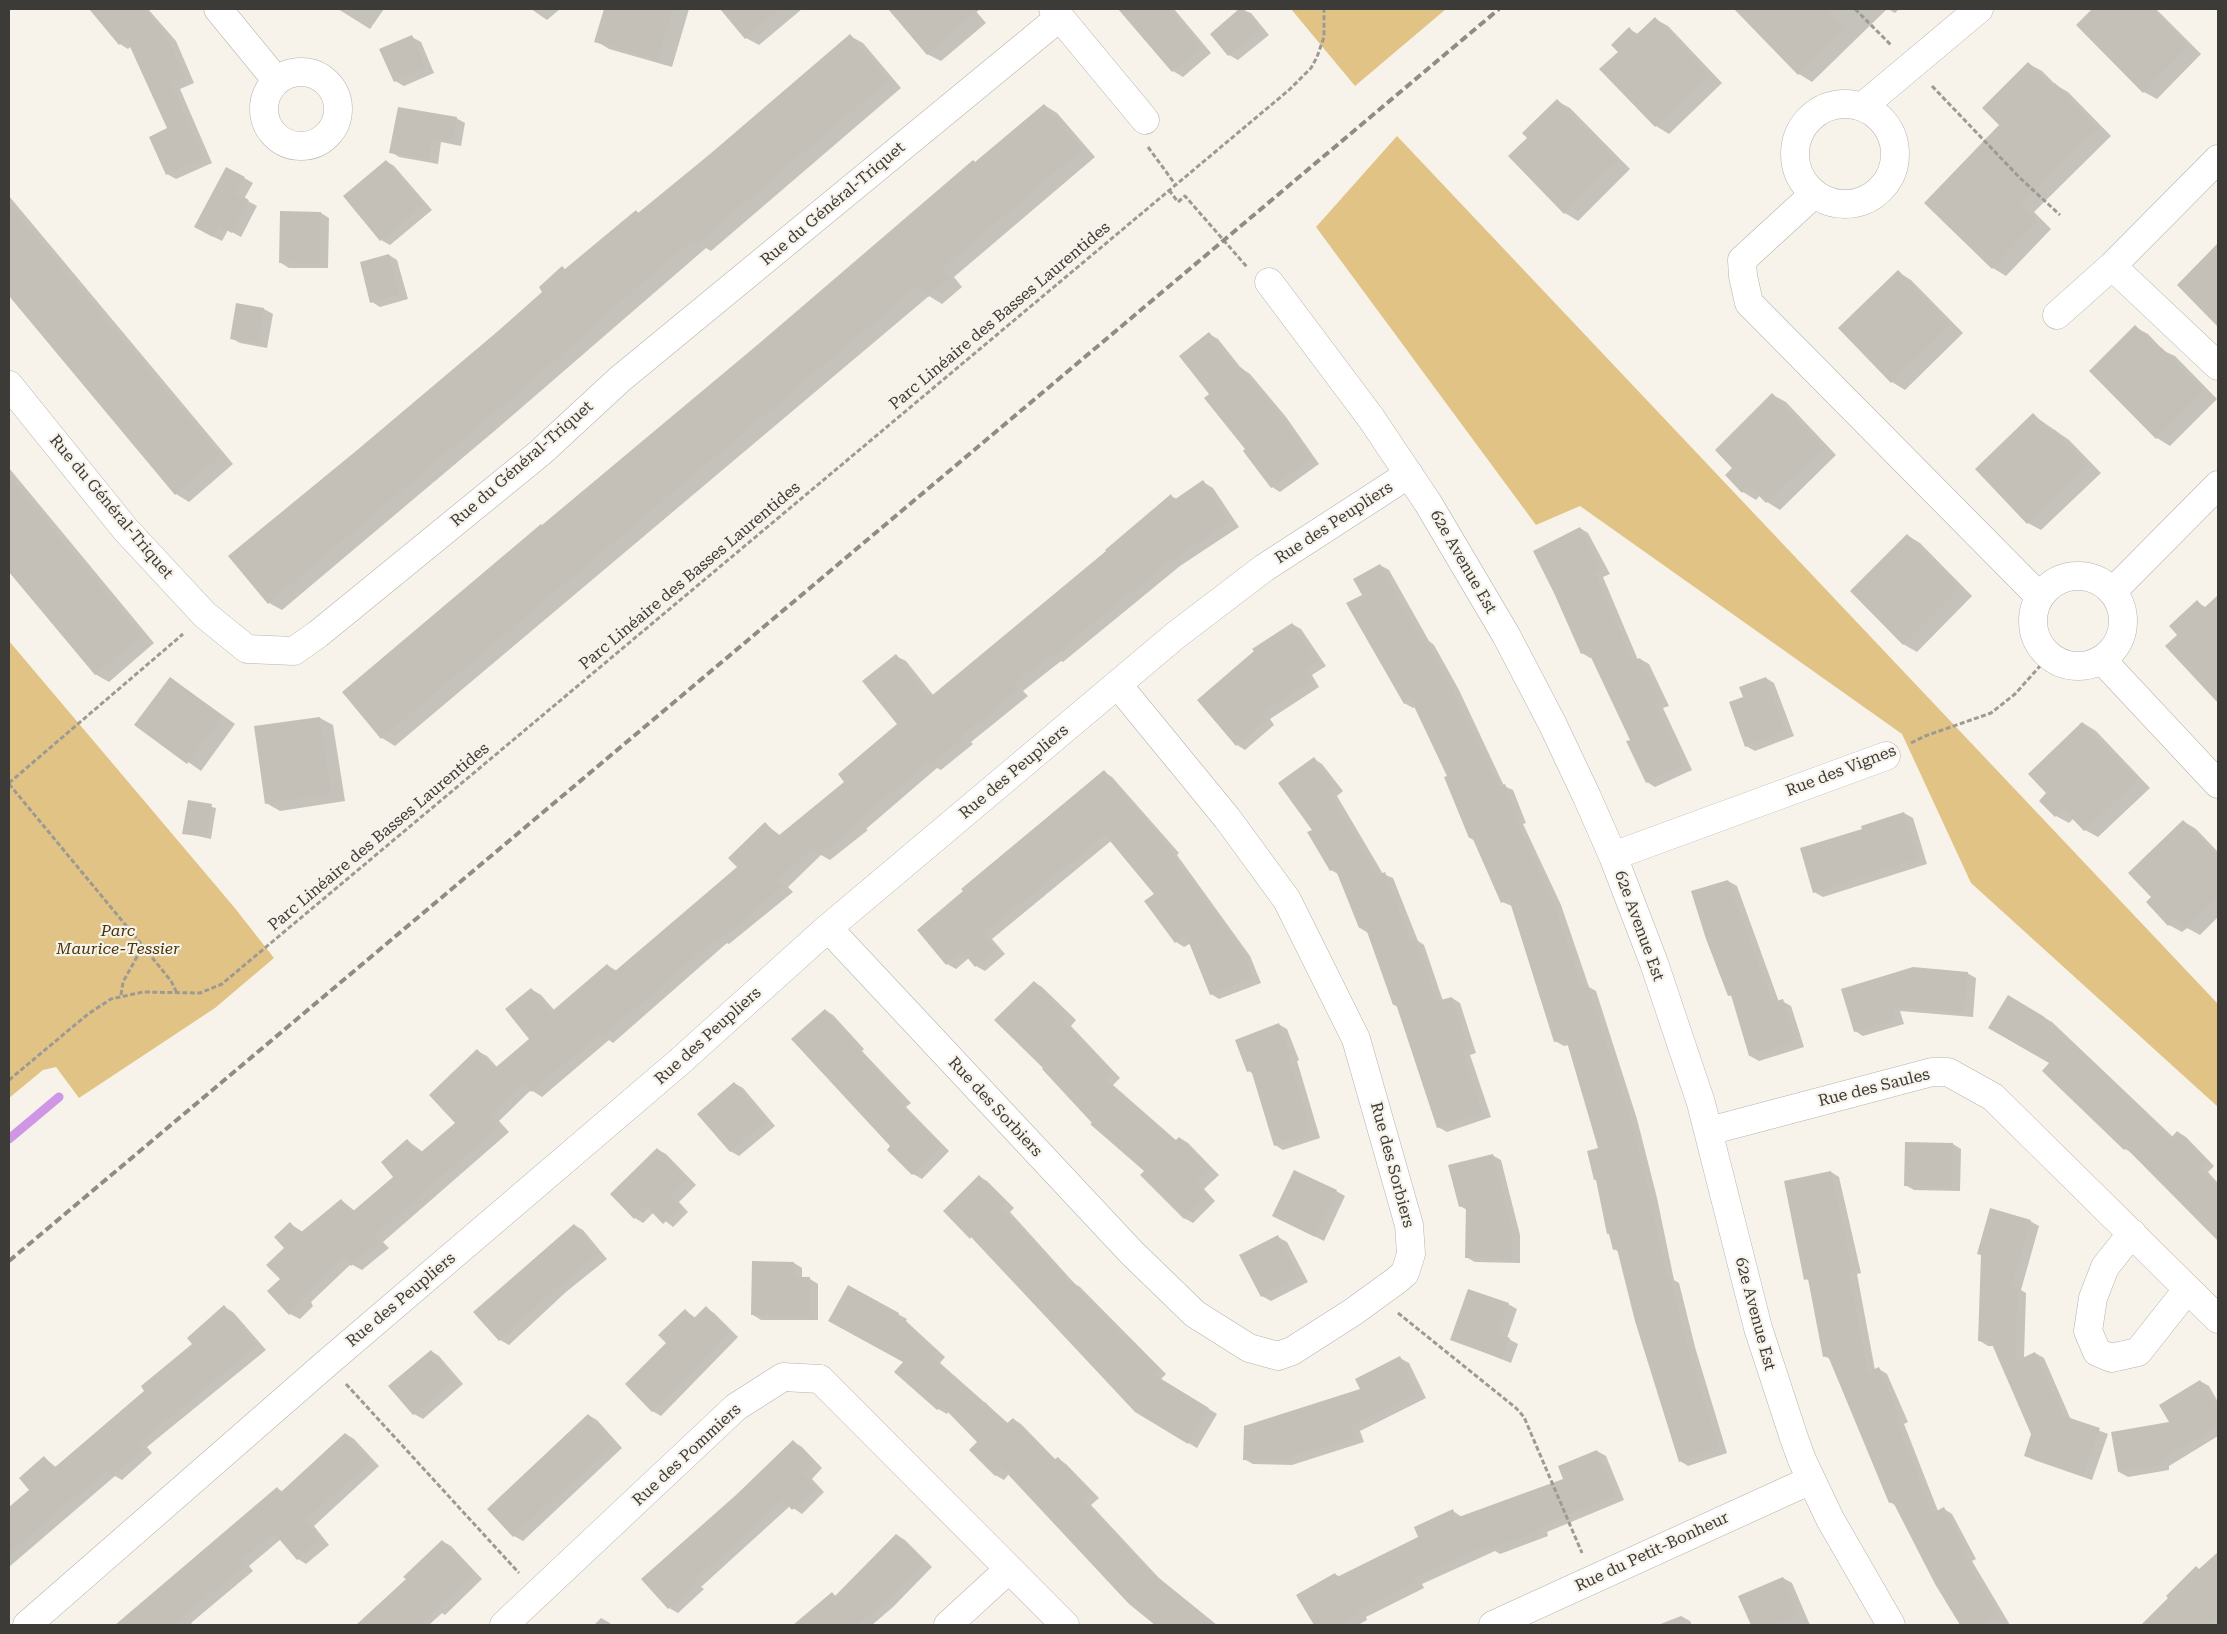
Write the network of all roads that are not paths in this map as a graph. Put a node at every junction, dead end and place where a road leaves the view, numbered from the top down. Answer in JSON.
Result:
{"nodes":[{"id":1,"x":218,"y":9,"type":"edge"},
{"id":2,"x":1979,"y":9,"type":"edge"},
{"id":3,"x":1056,"y":13,"type":"edge"},
{"id":4,"x":277,"y":80,"type":"dead end"},
{"id":5,"x":1862,"y":107,"type":"junction"},
{"id":6,"x":1145,"y":120,"type":"dead end"},
{"id":7,"x":2218,"y":159,"type":"edge"},
{"id":8,"x":1814,"y":194,"type":"junction"},
{"id":9,"x":2112,"y":266,"type":"junction"},
{"id":10,"x":1269,"y":282,"type":"dead end"},
{"id":11,"x":2057,"y":315,"type":"dead end"},
{"id":12,"x":2218,"y":366,"type":"edge"},
{"id":13,"x":9,"y":385,"type":"edge"},
{"id":14,"x":1409,"y":474,"type":"junction"},
{"id":15,"x":2218,"y":485,"type":"edge"},
{"id":16,"x":2113,"y":591,"type":"junction"},
{"id":17,"x":2040,"y":596,"type":"junction"},
{"id":18,"x":2102,"y":660,"type":"junction"},
{"id":19,"x":1118,"y":685,"type":"junction"},
{"id":20,"x":1886,"y":756,"type":"road end"},
{"id":21,"x":2218,"y":784,"type":"edge"},
{"id":22,"x":1613,"y":856,"type":"junction"},
{"id":23,"x":828,"y":928,"type":"junction"},
{"id":24,"x":1709,"y":1131,"type":"junction"},
{"id":25,"x":2132,"y":1233,"type":"junction"},
{"id":26,"x":2187,"y":1290,"type":"junction"},
{"id":27,"x":2218,"y":1319,"type":"edge"},
{"id":28,"x":1811,"y":1480,"type":"junction"},
{"id":29,"x":1009,"y":1569,"type":"junction"},
{"id":30,"x":27,"y":1625,"type":"edge"},
{"id":31,"x":504,"y":1625,"type":"edge"},
{"id":32,"x":948,"y":1625,"type":"edge"},
{"id":33,"x":1065,"y":1625,"type":"edge"},
{"id":34,"x":1493,"y":1625,"type":"edge"},
{"id":35,"x":1891,"y":1625,"type":"edge"}],
"edges":[{"from":1,"to":4,"type":"street"},
{"from":2,"to":5,"type":"street"},
{"from":3,"to":6,"type":"street"},
{"from":3,"to":13,"type":"street","name":"Rue du Général-Triquet"},
{"from":5,"to":8,"type":"street"},
{"from":5,"to":8,"type":"street"},
{"from":7,"to":9,"type":"street"},
{"from":8,"to":17,"type":"street"},
{"from":9,"to":11,"type":"street"},
{"from":9,"to":12,"type":"street"},
{"from":10,"to":14,"type":"street","name":"62e Avenue Est"},
{"from":14,"to":19,"type":"street","name":"Rue des Peupliers"},
{"from":14,"to":22,"type":"street","name":"62e Avenue Est"},
{"from":15,"to":16,"type":"street"},
{"from":16,"to":17,"type":"street"},
{"from":16,"to":18,"type":"street"},
{"from":17,"to":18,"type":"street"},
{"from":18,"to":21,"type":"street"},
{"from":19,"to":23,"type":"street","name":"Rue des Peupliers"},
{"from":19,"to":23,"type":"street","name":"Rue des Sorbiers"},
{"from":20,"to":22,"type":"street","name":"Rue des Vignes"},
{"from":22,"to":24,"type":"street","name":"62e Avenue Est"},
{"from":23,"to":30,"type":"street","name":"Rue des Peupliers"},
{"from":24,"to":25,"type":"street","name":"Rue des Saules"},
{"from":24,"to":28,"type":"street","name":"62e Avenue Est"},
{"from":25,"to":26,"type":"street","name":"Rue des Saules"},
{"from":25,"to":26,"type":"street"},
{"from":26,"to":27,"type":"street","name":"Rue des Saules"},
{"from":28,"to":34,"type":"street","name":"Rue du Petit-Bonheur"},
{"from":28,"to":35,"type":"street","name":"62e Avenue Est"},
{"from":29,"to":31,"type":"street","name":"Rue des Pommiers"},
{"from":29,"to":32,"type":"street"},
{"from":29,"to":33,"type":"street","name":"Rue des Pommiers"}]}
